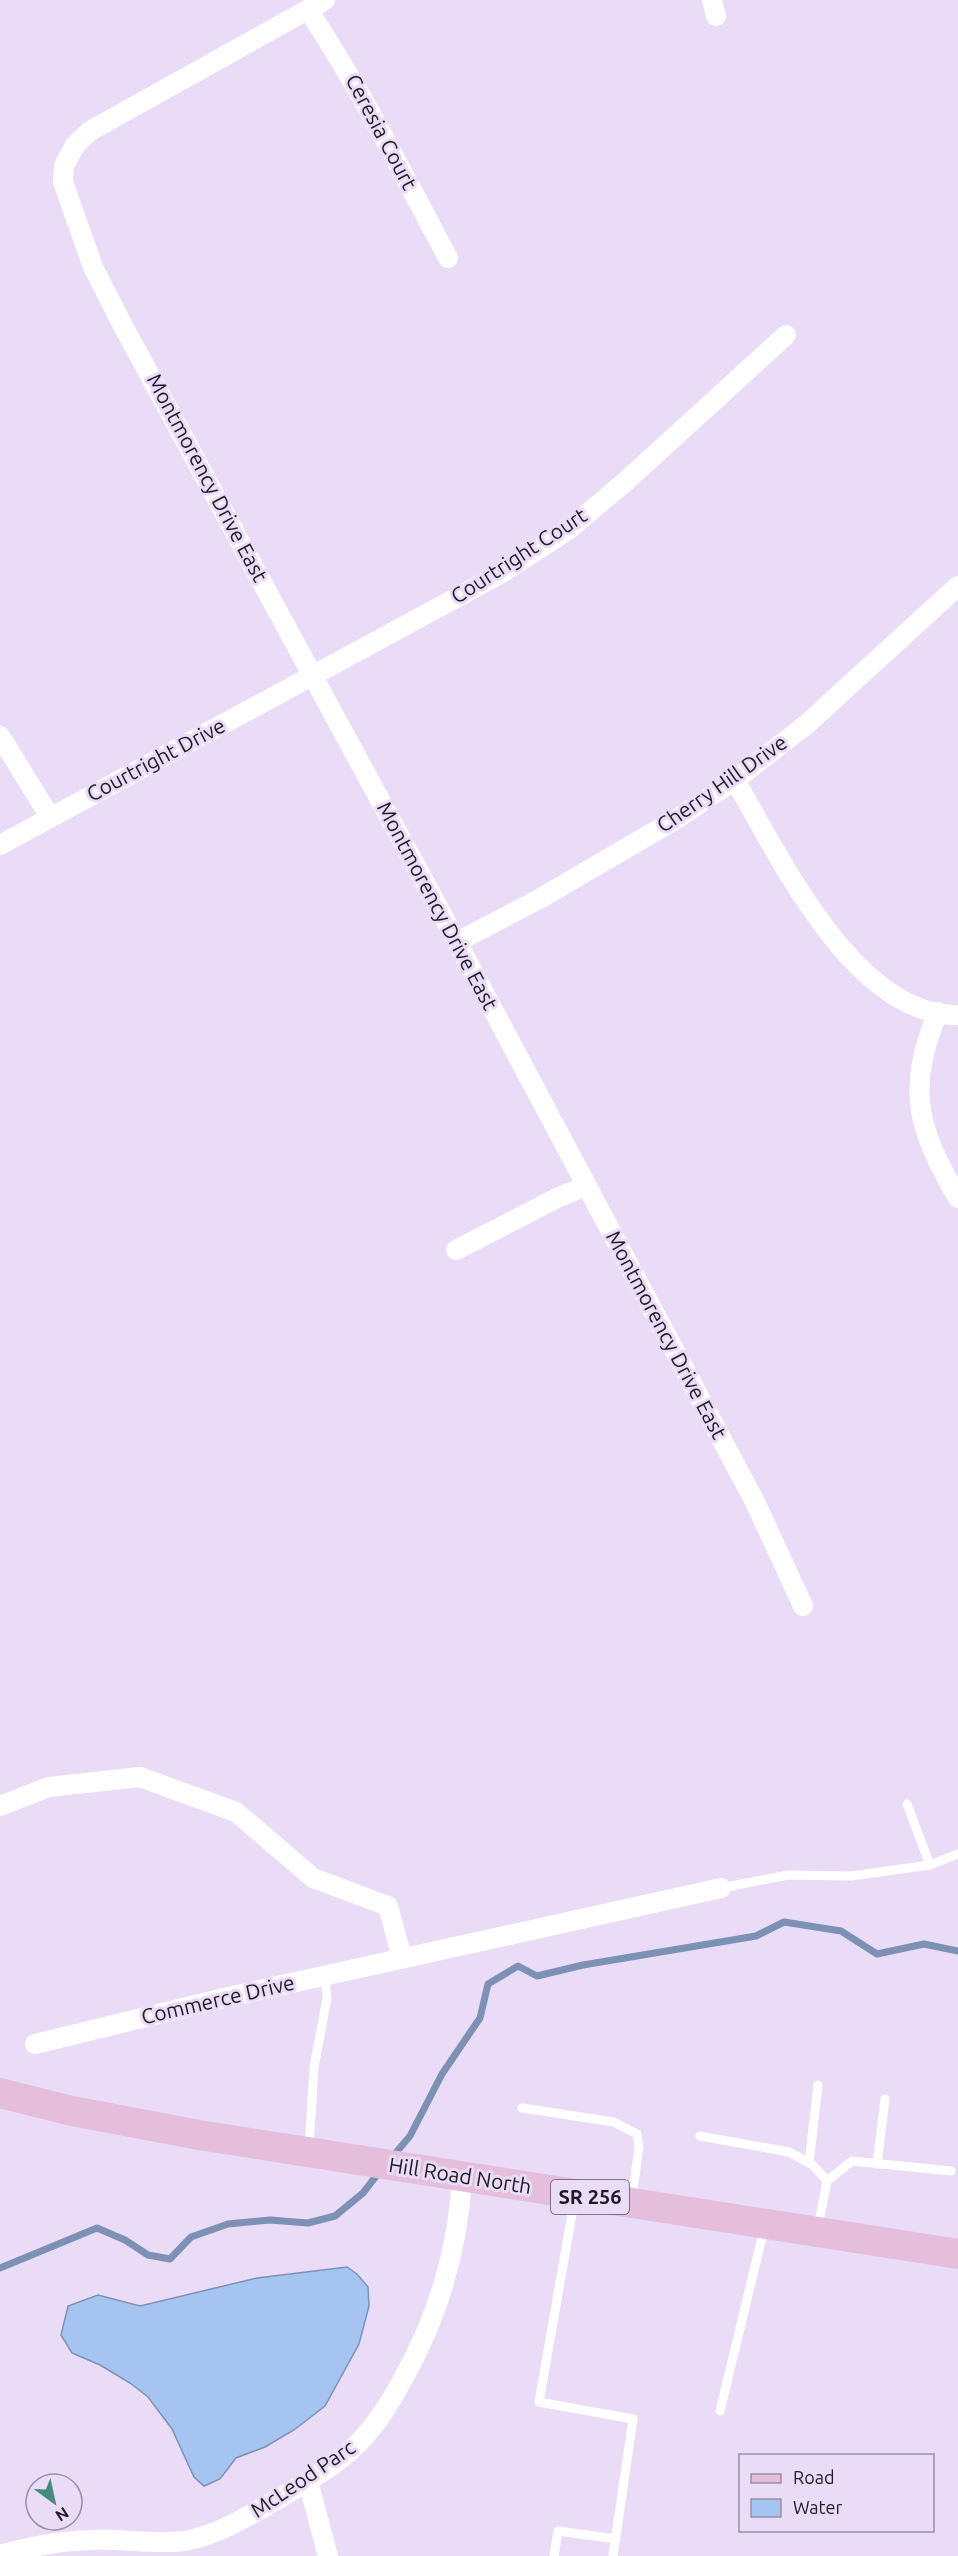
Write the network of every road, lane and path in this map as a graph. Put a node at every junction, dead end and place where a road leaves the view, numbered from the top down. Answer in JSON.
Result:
{"nodes":[{"id":1,"x":325,"y":0,"type":"edge"},
{"id":2,"x":308,"y":10,"type":"junction"},
{"id":3,"x":448,"y":258,"type":"dead end"},
{"id":4,"x":786,"y":335,"type":"dead end"},
{"id":5,"x":958,"y":586,"type":"edge"},
{"id":6,"x":313,"y":677,"type":"junction"},
{"id":7,"x":0,"y":736,"type":"edge"},
{"id":8,"x":735,"y":780,"type":"junction"},
{"id":9,"x":50,"y":817,"type":"junction"},
{"id":10,"x":0,"y":845,"type":"edge"},
{"id":11,"x":457,"y":942,"type":"junction"},
{"id":12,"x":938,"y":1012,"type":"junction"},
{"id":13,"x":958,"y":1015,"type":"edge"},
{"id":14,"x":586,"y":1186,"type":"junction"},
{"id":15,"x":958,"y":1198,"type":"edge"},
{"id":16,"x":456,"y":1250,"type":"dead end"},
{"id":17,"x":803,"y":1606,"type":"dead end"},
{"id":18,"x":907,"y":1804,"type":"dead end"},
{"id":19,"x":0,"y":1806,"type":"edge"},
{"id":20,"x":958,"y":1854,"type":"edge"},
{"id":21,"x":930,"y":1865,"type":"junction"},
{"id":22,"x":721,"y":1888,"type":"joint"},
{"id":23,"x":402,"y":1958,"type":"junction"},
{"id":24,"x":325,"y":1976,"type":"junction"},
{"id":25,"x":34,"y":2044,"type":"dead end"},
{"id":26,"x":818,"y":2085,"type":"dead end"},
{"id":27,"x":0,"y":2093,"type":"edge"},
{"id":28,"x":885,"y":2099,"type":"dead end"},
{"id":29,"x":522,"y":2108,"type":"dead end"},
{"id":30,"x":700,"y":2136,"type":"dead end"},
{"id":31,"x":309,"y":2152,"type":"junction"},
{"id":32,"x":809,"y":2163,"type":"junction"},
{"id":33,"x":877,"y":2164,"type":"junction"},
{"id":34,"x":951,"y":2170,"type":"dead end"},
{"id":35,"x":462,"y":2177,"type":"junction"},
{"id":36,"x":827,"y":2181,"type":"junction"},
{"id":37,"x":576,"y":2194,"type":"junction"},
{"id":38,"x":631,"y":2203,"type":"junction"},
{"id":39,"x":765,"y":2224,"type":"junction"},
{"id":40,"x":816,"y":2232,"type":"junction"},
{"id":41,"x":958,"y":2254,"type":"edge"},
{"id":42,"x":720,"y":2410,"type":"dead end"},
{"id":43,"x":308,"y":2481,"type":"junction"},
{"id":44,"x":616,"y":2539,"type":"junction"},
{"id":45,"x":159,"y":2549,"type":"edge"},
{"id":46,"x":0,"y":2555,"type":"edge"},
{"id":47,"x":328,"y":2556,"type":"edge"},
{"id":48,"x":554,"y":2556,"type":"edge"},
{"id":49,"x":613,"y":2556,"type":"edge"}],
"edges":[{"from":1,"to":2,"type":"street","name":"Montmorency Drive East"},
{"from":2,"to":3,"type":"street","name":"Ceresia Court"},
{"from":2,"to":6,"type":"street","name":"Montmorency Drive East"},
{"from":4,"to":6,"type":"street","name":"Courtright Court"},
{"from":5,"to":8,"type":"street","name":"Cherry Hill Drive"},
{"from":6,"to":9,"type":"street","name":"Courtright Drive"},
{"from":6,"to":11,"type":"street","name":"Montmorency Drive East"},
{"from":7,"to":9,"type":"street"},
{"from":8,"to":11,"type":"street","name":"Cherry Hill Drive"},
{"from":8,"to":12,"type":"street"},
{"from":9,"to":10,"type":"street","name":"Courtright Drive"},
{"from":11,"to":14,"type":"street","name":"Montmorency Drive East"},
{"from":12,"to":13,"type":"street"},
{"from":12,"to":15,"type":"street"},
{"from":14,"to":16,"type":"street"},
{"from":14,"to":17,"type":"street","name":"Montmorency Drive East"},
{"from":18,"to":21,"type":"lane"},
{"from":19,"to":23,"type":"street"},
{"from":20,"to":21,"type":"lane"},
{"from":21,"to":22,"type":"lane"},
{"from":22,"to":23,"type":"street","name":"Commerce Drive"},
{"from":23,"to":24,"type":"street","name":"Commerce Drive"},
{"from":24,"to":25,"type":"street","name":"Commerce Drive"},
{"from":24,"to":31,"type":"lane"},
{"from":26,"to":32,"type":"lane"},
{"from":27,"to":31,"type":"main road","name":"Hill Road North","number":"SR 256"},
{"from":28,"to":33,"type":"lane"},
{"from":29,"to":38,"type":"lane"},
{"from":30,"to":32,"type":"lane"},
{"from":31,"to":35,"type":"main road","name":"Hill Road North","number":"SR 256"},
{"from":32,"to":36,"type":"lane"},
{"from":33,"to":34,"type":"lane"},
{"from":33,"to":36,"type":"lane"},
{"from":35,"to":37,"type":"main road","name":"Hill Road North","number":"SR 256"},
{"from":35,"to":43,"type":"street","name":"McLeod Parc"},
{"from":36,"to":40,"type":"lane"},
{"from":37,"to":38,"type":"main road","name":"Hill Road North","number":"SR 256"},
{"from":37,"to":44,"type":"lane"},
{"from":38,"to":39,"type":"main road","name":"Hill Road North","number":"SR 256"},
{"from":39,"to":40,"type":"main road","name":"Hill Road North","number":"SR 256"},
{"from":39,"to":42,"type":"lane"},
{"from":40,"to":41,"type":"main road","name":"Hill Road North","number":"SR 256"},
{"from":43,"to":45,"type":"street","name":"McLeod Parc"},
{"from":43,"to":47,"type":"street"},
{"from":44,"to":48,"type":"lane"},
{"from":44,"to":49,"type":"lane"},
{"from":45,"to":46,"type":"street","name":"McLeod Parc"}]}
